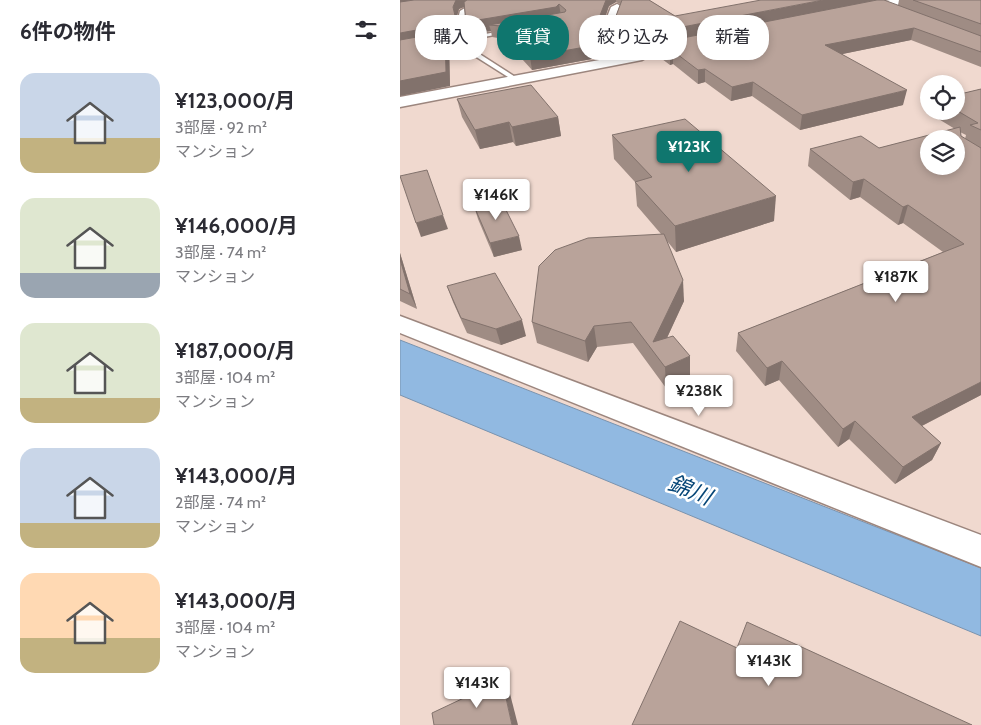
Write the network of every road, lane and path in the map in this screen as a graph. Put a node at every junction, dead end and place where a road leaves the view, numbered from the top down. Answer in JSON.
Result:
{"nodes":[{"id":1,"x":504,"y":0,"type":"edge"},
{"id":2,"x":908,"y":0,"type":"edge"},
{"id":3,"x":617,"y":6,"type":"dead end"},
{"id":4,"x":882,"y":6,"type":"junction"},
{"id":5,"x":840,"y":13,"type":"edge"},
{"id":6,"x":900,"y":13,"type":"edge"},
{"id":7,"x":462,"y":15,"type":"edge"},
{"id":8,"x":614,"y":15,"type":"edge"},
{"id":9,"x":415,"y":47,"type":"edge"},
{"id":10,"x":400,"y":50,"type":"edge"},
{"id":11,"x":487,"y":59,"type":"edge"},
{"id":12,"x":622,"y":60,"type":"edge"},
{"id":13,"x":518,"y":81,"type":"junction"},
{"id":14,"x":400,"y":102,"type":"edge"},
{"id":15,"x":400,"y":324,"type":"edge"},
{"id":16,"x":981,"y":552,"type":"edge"}],
"edges":[{"from":1,"to":7,"type":"lane"},
{"from":2,"to":4,"type":"street"},
{"from":3,"to":8,"type":"street"},
{"from":4,"to":5,"type":"street"},
{"from":4,"to":6,"type":"street"},
{"from":9,"to":10,"type":"lane"},
{"from":11,"to":13,"type":"lane"},
{"from":12,"to":13,"type":"street"},
{"from":13,"to":14,"type":"street"},
{"from":15,"to":16,"type":"street"}]}
